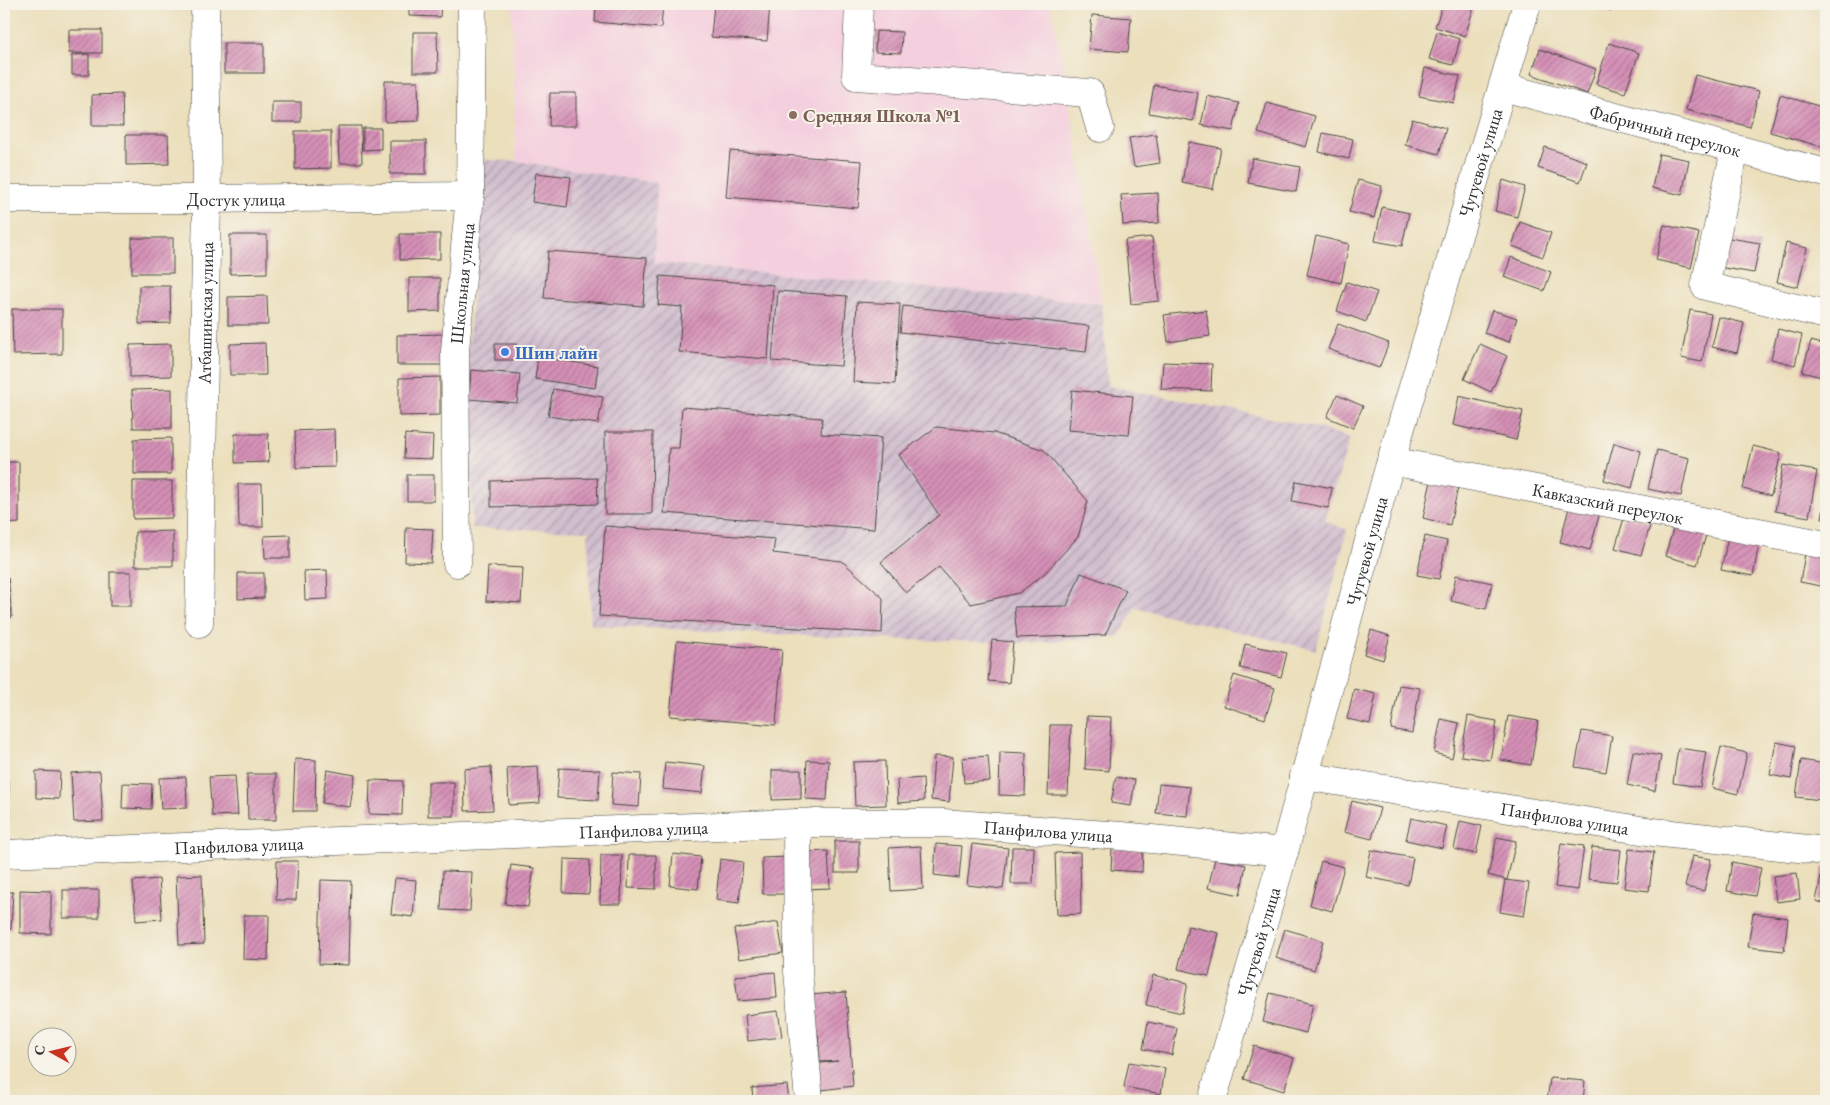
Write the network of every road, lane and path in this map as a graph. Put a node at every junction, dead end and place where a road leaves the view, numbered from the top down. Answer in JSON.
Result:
{"nodes":[{"id":1,"x":205,"y":4,"type":"edge"},
{"id":2,"x":472,"y":4,"type":"edge"},
{"id":3,"x":859,"y":4,"type":"edge"},
{"id":4,"x":1527,"y":4,"type":"edge"},
{"id":5,"x":1503,"y":87,"type":"junction"},
{"id":6,"x":1100,"y":128,"type":"dead end"},
{"id":7,"x":1735,"y":150,"type":"junction"},
{"id":8,"x":1826,"y":173,"type":"edge"},
{"id":9,"x":470,"y":196,"type":"junction"},
{"id":10,"x":4,"y":199,"type":"edge"},
{"id":11,"x":207,"y":199,"type":"junction"},
{"id":12,"x":1826,"y":315,"type":"edge"},
{"id":13,"x":1391,"y":461,"type":"junction"},
{"id":14,"x":1826,"y":544,"type":"edge"},
{"id":15,"x":457,"y":563,"type":"dead end"},
{"id":16,"x":199,"y":623,"type":"dead end"},
{"id":17,"x":1304,"y":776,"type":"junction"},
{"id":18,"x":797,"y":823,"type":"junction"},
{"id":19,"x":1826,"y":851,"type":"edge"},
{"id":20,"x":1284,"y":852,"type":"junction"},
{"id":21,"x":4,"y":854,"type":"edge"},
{"id":22,"x":809,"y":1101,"type":"edge"},
{"id":23,"x":1212,"y":1101,"type":"edge"}],
"edges":[{"from":1,"to":11,"type":"street","name":"Атбашинская улица"},
{"from":2,"to":9,"type":"street","name":"Школьная улица"},
{"from":3,"to":6,"type":"street"},
{"from":4,"to":5,"type":"street","name":"Чугуевой улица"},
{"from":5,"to":7,"type":"street","name":"Фабричный переулок"},
{"from":5,"to":13,"type":"street","name":"Чугуевой улица"},
{"from":7,"to":8,"type":"street","name":"Фабричный переулок"},
{"from":7,"to":12,"type":"street"},
{"from":9,"to":11,"type":"street","name":"Достук улица"},
{"from":9,"to":15,"type":"street","name":"Школьная улица"},
{"from":10,"to":11,"type":"street","name":"Достук улица"},
{"from":11,"to":16,"type":"street","name":"Атбашинская улица"},
{"from":13,"to":14,"type":"street","name":"Кавказский переулок"},
{"from":13,"to":17,"type":"street","name":"Чугуевой улица"},
{"from":17,"to":19,"type":"street","name":"Панфилова улица"},
{"from":17,"to":20,"type":"street","name":"Чугуевой улица"},
{"from":18,"to":20,"type":"street","name":"Панфилова улица"},
{"from":18,"to":21,"type":"street","name":"Панфилова улица"},
{"from":18,"to":22,"type":"street"},
{"from":20,"to":23,"type":"street","name":"Чугуевой улица"}]}
